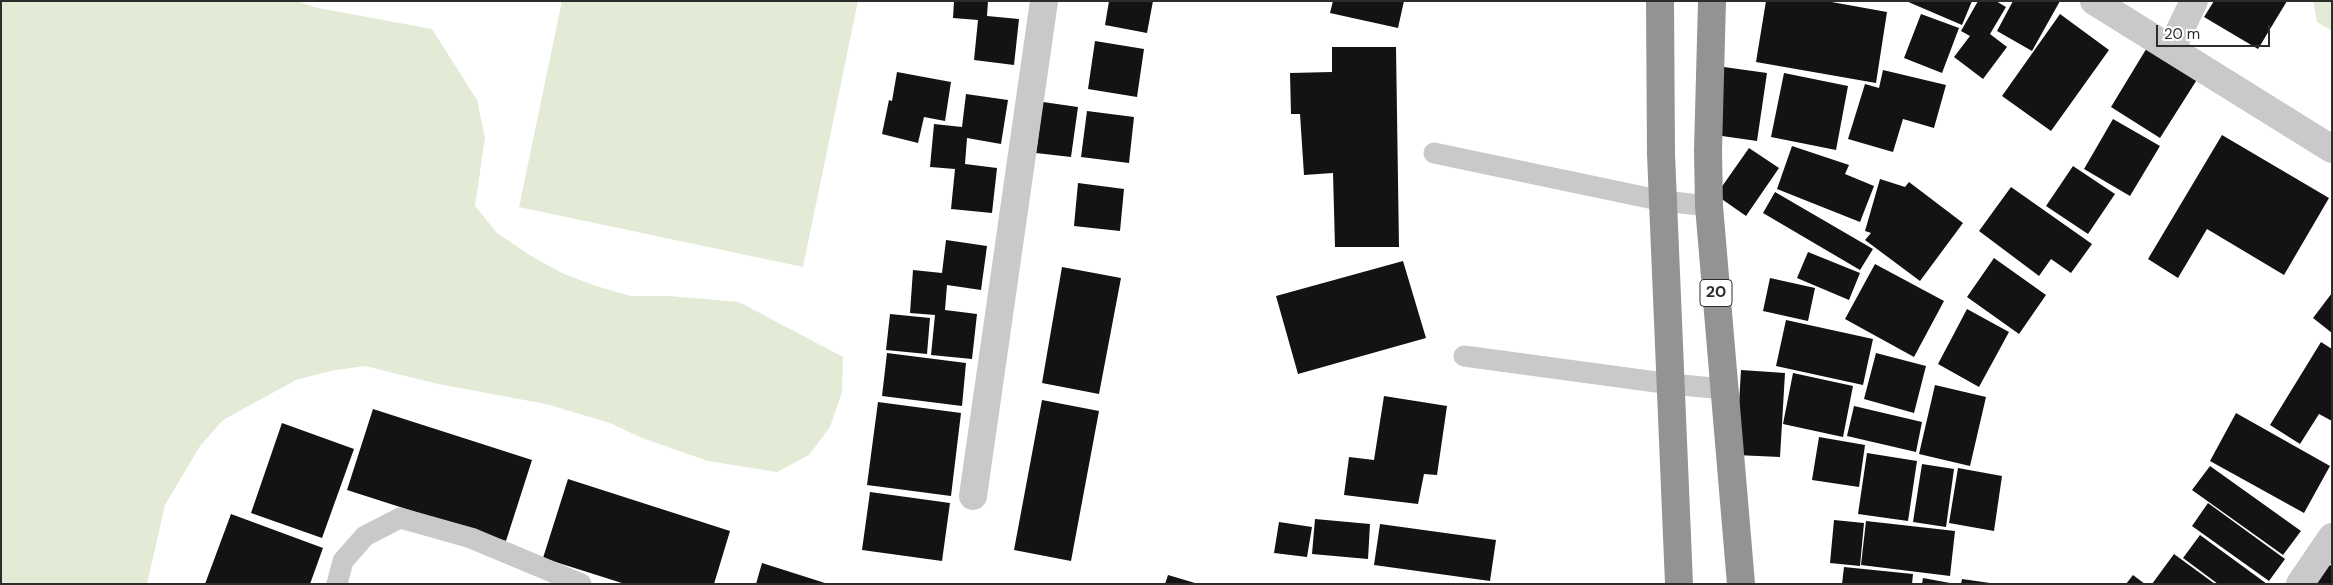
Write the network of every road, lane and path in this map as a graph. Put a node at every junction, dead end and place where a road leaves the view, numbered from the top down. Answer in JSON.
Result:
{"nodes":[{"id":1,"x":1044,"y":1,"type":"edge"},
{"id":2,"x":1660,"y":1,"type":"edge"},
{"id":3,"x":1712,"y":1,"type":"edge"},
{"id":4,"x":2094,"y":1,"type":"edge"},
{"id":5,"x":2194,"y":1,"type":"edge"},
{"id":6,"x":2171,"y":49,"type":"junction"},
{"id":7,"x":2332,"y":149,"type":"edge"},
{"id":8,"x":1434,"y":152,"type":"dead end"},
{"id":9,"x":1663,"y":201,"type":"junction"},
{"id":10,"x":1709,"y":206,"type":"junction"},
{"id":11,"x":1464,"y":356,"type":"dead end"},
{"id":12,"x":1671,"y":384,"type":"junction"},
{"id":13,"x":1724,"y":389,"type":"junction"},
{"id":14,"x":973,"y":496,"type":"dead end"},
{"id":15,"x":2332,"y":537,"type":"edge"},
{"id":16,"x":337,"y":584,"type":"edge"},
{"id":17,"x":581,"y":584,"type":"edge"},
{"id":18,"x":1679,"y":584,"type":"edge"},
{"id":19,"x":1741,"y":584,"type":"edge"},
{"id":20,"x":2300,"y":584,"type":"edge"}],
"edges":[{"from":1,"to":14,"type":"street"},
{"from":2,"to":9,"type":"highway"},
{"from":3,"to":10,"type":"highway","number":"20"},
{"from":4,"to":6,"type":"street"},
{"from":5,"to":6,"type":"street"},
{"from":6,"to":7,"type":"street"},
{"from":8,"to":9,"type":"lane"},
{"from":9,"to":10,"type":"lane"},
{"from":9,"to":12,"type":"highway"},
{"from":10,"to":13,"type":"highway","number":"20"},
{"from":11,"to":12,"type":"lane"},
{"from":12,"to":13,"type":"lane"},
{"from":12,"to":18,"type":"highway"},
{"from":13,"to":19,"type":"highway","number":"20"},
{"from":15,"to":20,"type":"street"},
{"from":16,"to":17,"type":"lane"}]}
